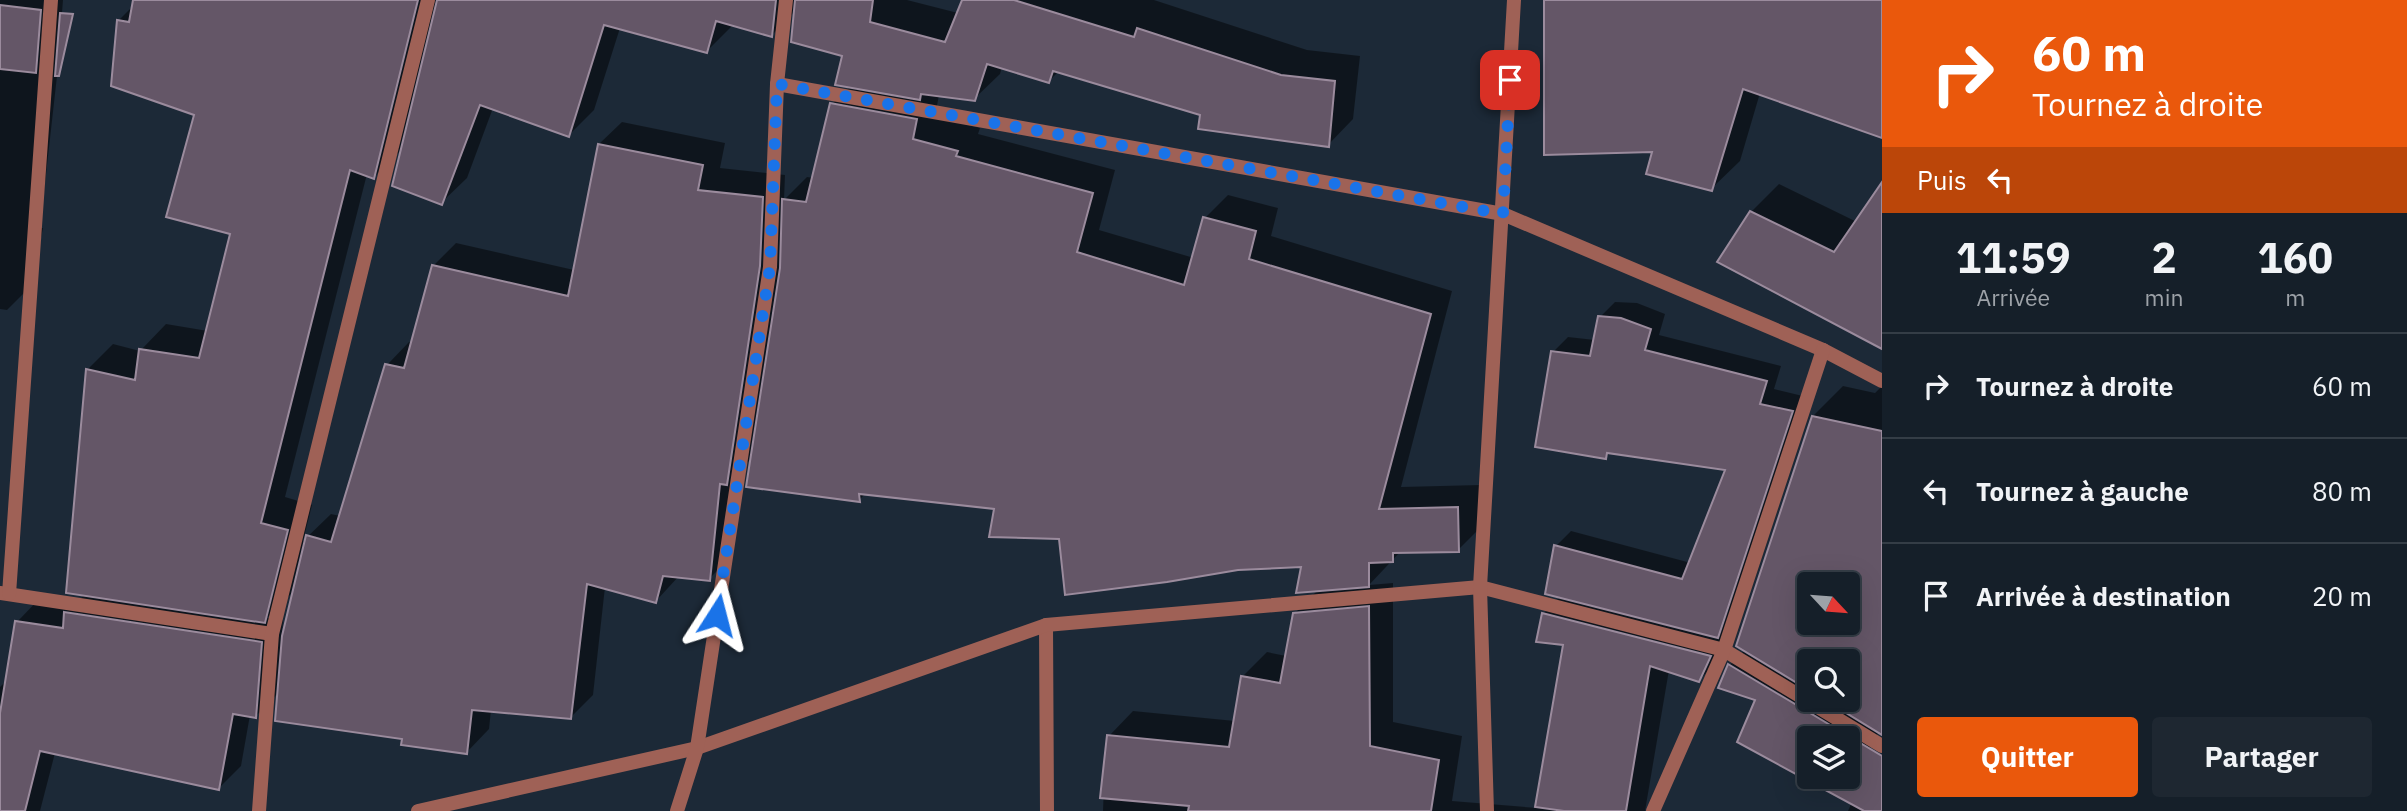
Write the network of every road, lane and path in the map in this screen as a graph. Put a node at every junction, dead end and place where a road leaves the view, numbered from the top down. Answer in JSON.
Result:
{"nodes":[{"id":1,"x":51,"y":0,"type":"edge"},
{"id":2,"x":428,"y":0,"type":"edge"},
{"id":3,"x":786,"y":0,"type":"edge"},
{"id":4,"x":1514,"y":0,"type":"edge"},
{"id":5,"x":777,"y":84,"type":"junction"},
{"id":6,"x":1503,"y":214,"type":"junction"},
{"id":7,"x":1823,"y":350,"type":"junction"},
{"id":8,"x":1882,"y":381,"type":"edge"},
{"id":9,"x":1480,"y":587,"type":"junction"},
{"id":10,"x":4,"y":594,"type":"edge"},
{"id":11,"x":1046,"y":625,"type":"junction"},
{"id":12,"x":272,"y":634,"type":"junction"},
{"id":13,"x":1724,"y":650,"type":"junction"},
{"id":14,"x":1882,"y":746,"type":"edge"},
{"id":15,"x":697,"y":748,"type":"junction"},
{"id":16,"x":258,"y":811,"type":"edge"},
{"id":17,"x":418,"y":811,"type":"edge"},
{"id":18,"x":677,"y":811,"type":"edge"},
{"id":19,"x":1047,"y":811,"type":"edge"},
{"id":20,"x":1487,"y":811,"type":"edge"},
{"id":21,"x":1653,"y":811,"type":"edge"}],
"edges":[{"from":1,"to":10,"type":"street"},
{"from":2,"to":12,"type":"street"},
{"from":3,"to":5,"type":"street"},
{"from":4,"to":6,"type":"street"},
{"from":5,"to":6,"type":"street"},
{"from":5,"to":15,"type":"street"},
{"from":6,"to":7,"type":"street"},
{"from":6,"to":9,"type":"street"},
{"from":7,"to":8,"type":"street"},
{"from":7,"to":13,"type":"street"},
{"from":9,"to":11,"type":"street"},
{"from":9,"to":13,"type":"street"},
{"from":9,"to":20,"type":"street"},
{"from":10,"to":12,"type":"street"},
{"from":11,"to":15,"type":"street"},
{"from":11,"to":19,"type":"street"},
{"from":12,"to":16,"type":"street"},
{"from":13,"to":14,"type":"street"},
{"from":13,"to":21,"type":"street"},
{"from":15,"to":17,"type":"street"},
{"from":15,"to":18,"type":"street"}]}
